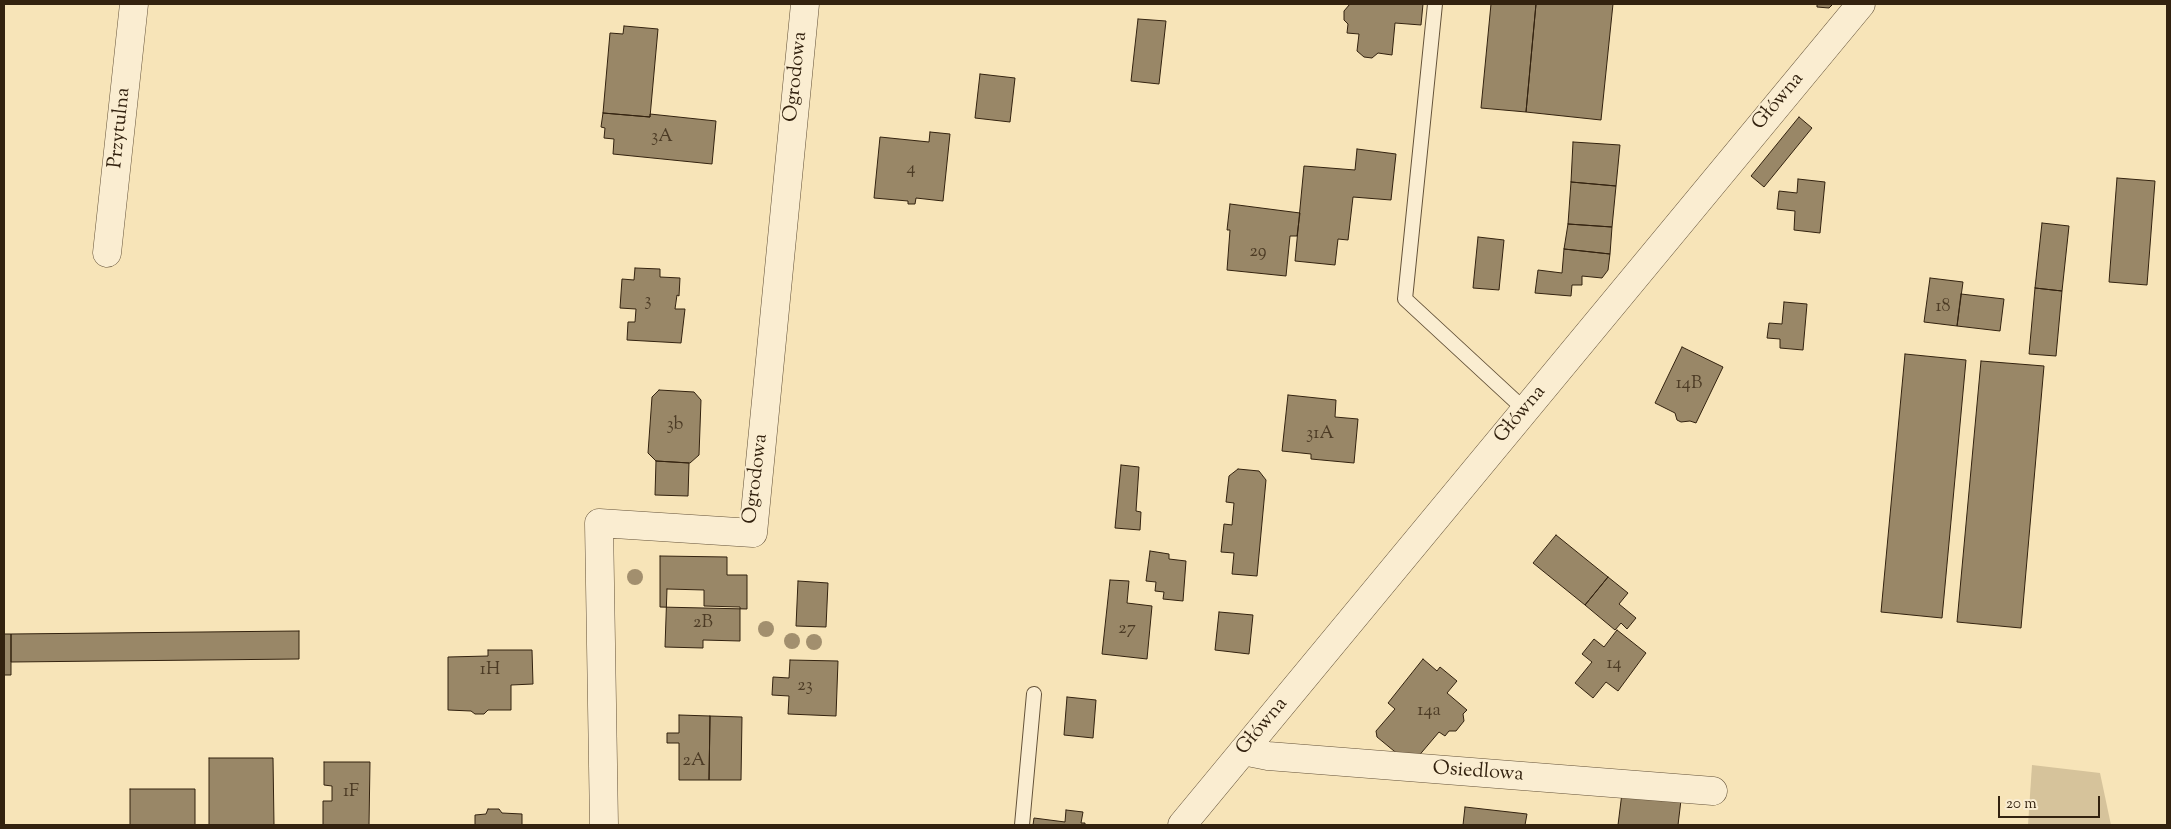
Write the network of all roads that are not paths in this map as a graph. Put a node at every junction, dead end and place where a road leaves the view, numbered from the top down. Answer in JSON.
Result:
{"nodes":[{"id":1,"x":134,"y":4,"type":"edge"},
{"id":2,"x":805,"y":4,"type":"edge"},
{"id":3,"x":1435,"y":4,"type":"edge"},
{"id":4,"x":1861,"y":4,"type":"edge"},
{"id":5,"x":107,"y":253,"type":"dead end"},
{"id":6,"x":1525,"y":410,"type":"junction"},
{"id":7,"x":1034,"y":694,"type":"dead end"},
{"id":8,"x":1243,"y":751,"type":"junction"},
{"id":9,"x":1713,"y":791,"type":"dead end"},
{"id":10,"x":604,"y":825,"type":"edge"},
{"id":11,"x":1022,"y":825,"type":"edge"},
{"id":12,"x":1182,"y":825,"type":"edge"}],
"edges":[{"from":1,"to":5,"type":"street","name":"Przytulna"},
{"from":2,"to":10,"type":"street","name":"Ogrodowa"},
{"from":3,"to":6,"type":"lane"},
{"from":4,"to":6,"type":"street","name":"Główna"},
{"from":6,"to":8,"type":"street","name":"Główna"},
{"from":7,"to":11,"type":"lane"},
{"from":8,"to":9,"type":"street","name":"Osiedlowa"},
{"from":8,"to":12,"type":"street","name":"Główna"}]}
